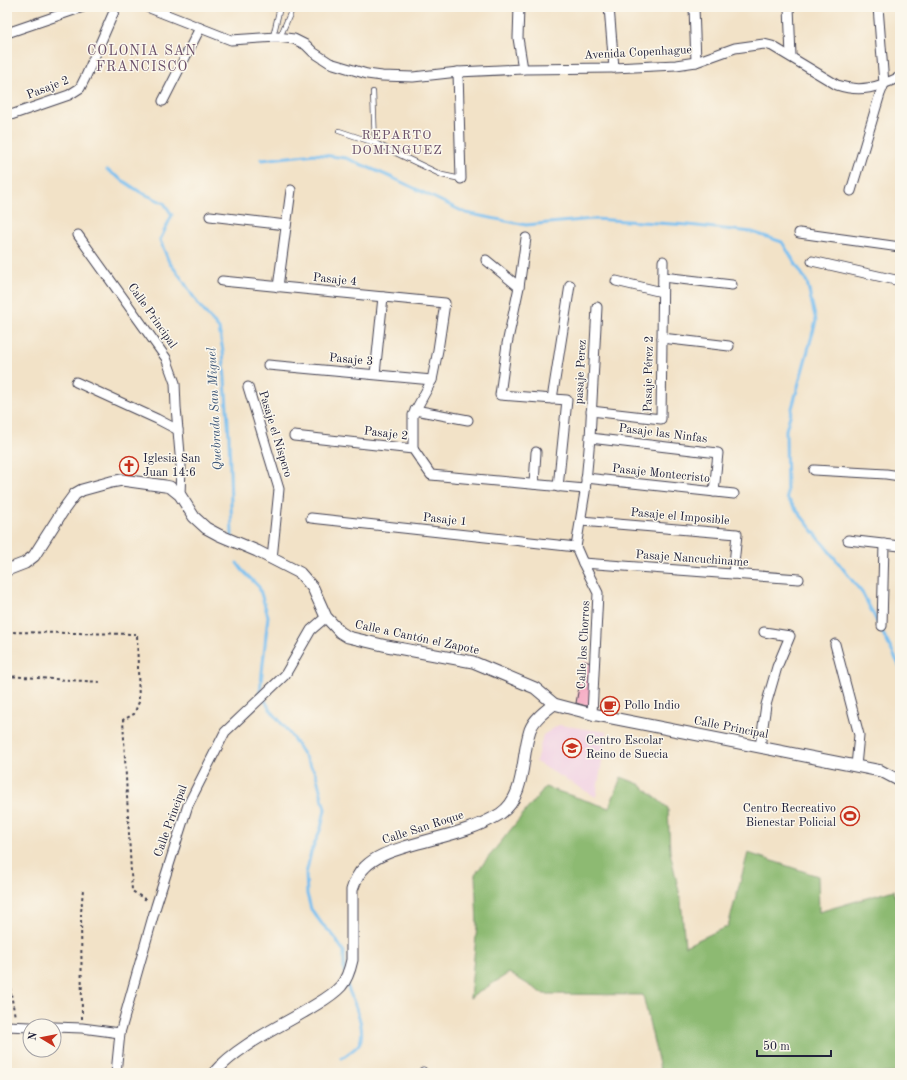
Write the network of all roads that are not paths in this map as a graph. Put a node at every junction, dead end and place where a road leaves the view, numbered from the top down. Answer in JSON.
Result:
{"nodes":[{"id":1,"x":83,"y":7,"type":"edge"},
{"id":2,"x":116,"y":7,"type":"edge"},
{"id":3,"x":147,"y":7,"type":"edge"},
{"id":4,"x":280,"y":7,"type":"edge"},
{"id":5,"x":293,"y":7,"type":"edge"},
{"id":6,"x":519,"y":7,"type":"edge"},
{"id":7,"x":609,"y":7,"type":"edge"},
{"id":8,"x":694,"y":7,"type":"edge"},
{"id":9,"x":789,"y":7,"type":"edge"},
{"id":10,"x":878,"y":7,"type":"edge"},
{"id":11,"x":200,"y":28,"type":"junction"},
{"id":12,"x":7,"y":33,"type":"edge"},
{"id":13,"x":277,"y":37,"type":"junction"},
{"id":14,"x":791,"y":56,"type":"junction"},
{"id":15,"x":696,"y":62,"type":"junction"},
{"id":16,"x":614,"y":68,"type":"junction"},
{"id":17,"x":523,"y":69,"type":"junction"},
{"id":18,"x":458,"y":72,"type":"junction"},
{"id":19,"x":900,"y":77,"type":"edge"},
{"id":20,"x":884,"y":84,"type":"junction"},
{"id":21,"x":373,"y":92,"type":"dead end"},
{"id":22,"x":163,"y":101,"type":"dead end"},
{"id":23,"x":8,"y":116,"type":"edge"},
{"id":24,"x":339,"y":131,"type":"dead end"},
{"id":25,"x":375,"y":143,"type":"junction"},
{"id":26,"x":461,"y":179,"type":"joint"},
{"id":27,"x":291,"y":190,"type":"dead end"},
{"id":28,"x":851,"y":191,"type":"dead end"},
{"id":29,"x":210,"y":216,"type":"dead end"},
{"id":30,"x":286,"y":225,"type":"junction"},
{"id":31,"x":799,"y":233,"type":"dead end"},
{"id":32,"x":78,"y":235,"type":"dead end"},
{"id":33,"x":526,"y":238,"type":"dead end"},
{"id":34,"x":900,"y":247,"type":"edge"},
{"id":35,"x":486,"y":260,"type":"dead end"},
{"id":36,"x":663,"y":261,"type":"dead end"},
{"id":37,"x":812,"y":261,"type":"dead end"},
{"id":38,"x":663,"y":277,"type":"junction"},
{"id":39,"x":222,"y":281,"type":"dead end"},
{"id":40,"x":900,"y":281,"type":"edge"},
{"id":41,"x":616,"y":282,"type":"dead end"},
{"id":42,"x":570,"y":285,"type":"dead end"},
{"id":43,"x":732,"y":285,"type":"dead end"},
{"id":44,"x":278,"y":287,"type":"junction"},
{"id":45,"x":519,"y":287,"type":"junction"},
{"id":46,"x":662,"y":292,"type":"junction"},
{"id":47,"x":383,"y":297,"type":"junction"},
{"id":48,"x":597,"y":307,"type":"dead end"},
{"id":49,"x":662,"y":338,"type":"junction"},
{"id":50,"x":729,"y":346,"type":"dead end"},
{"id":51,"x":268,"y":365,"type":"dead end"},
{"id":52,"x":375,"y":374,"type":"junction"},
{"id":53,"x":432,"y":380,"type":"junction"},
{"id":54,"x":76,"y":382,"type":"dead end"},
{"id":55,"x":248,"y":387,"type":"dead end"},
{"id":56,"x":552,"y":399,"type":"junction"},
{"id":57,"x":415,"y":410,"type":"junction"},
{"id":58,"x":591,"y":411,"type":"junction"},
{"id":59,"x":468,"y":420,"type":"dead end"},
{"id":60,"x":178,"y":430,"type":"junction"},
{"id":61,"x":294,"y":436,"type":"dead end"},
{"id":62,"x":590,"y":438,"type":"junction"},
{"id":63,"x":413,"y":449,"type":"junction"},
{"id":64,"x":536,"y":452,"type":"dead end"},
{"id":65,"x":814,"y":470,"type":"dead end"},
{"id":66,"x":900,"y":476,"type":"edge"},
{"id":67,"x":586,"y":478,"type":"junction"},
{"id":68,"x":534,"y":484,"type":"junction"},
{"id":69,"x":558,"y":487,"type":"junction"},
{"id":70,"x":585,"y":489,"type":"junction"},
{"id":71,"x":714,"y":492,"type":"junction"},
{"id":72,"x":734,"y":494,"type":"dead end"},
{"id":73,"x":180,"y":495,"type":"junction"},
{"id":74,"x":312,"y":518,"type":"dead end"},
{"id":75,"x":581,"y":521,"type":"junction"},
{"id":76,"x":848,"y":540,"type":"dead end"},
{"id":77,"x":884,"y":544,"type":"junction"},
{"id":78,"x":900,"y":546,"type":"edge"},
{"id":79,"x":576,"y":547,"type":"junction"},
{"id":80,"x":272,"y":559,"type":"junction"},
{"id":81,"x":583,"y":563,"type":"junction"},
{"id":82,"x":7,"y":570,"type":"edge"},
{"id":83,"x":733,"y":574,"type":"junction"},
{"id":84,"x":799,"y":579,"type":"dead end"},
{"id":85,"x":326,"y":617,"type":"junction"},
{"id":86,"x":882,"y":626,"type":"dead end"},
{"id":87,"x":764,"y":632,"type":"dead end"},
{"id":88,"x":835,"y":644,"type":"dead end"},
{"id":89,"x":554,"y":704,"type":"junction"},
{"id":90,"x":592,"y":714,"type":"junction"},
{"id":91,"x":760,"y":747,"type":"junction"},
{"id":92,"x":856,"y":766,"type":"junction"},
{"id":93,"x":900,"y":782,"type":"edge"},
{"id":94,"x":12,"y":1026,"type":"edge"},
{"id":95,"x":22,"y":1027,"type":"edge"},
{"id":96,"x":62,"y":1027,"type":"edge"},
{"id":97,"x":120,"y":1033,"type":"junction"},
{"id":98,"x":116,"y":1073,"type":"edge"},
{"id":99,"x":214,"y":1073,"type":"edge"}],
"edges":[{"from":1,"to":12,"type":"street"},
{"from":2,"to":23,"type":"street","name":"Pasaje 2"},
{"from":3,"to":11,"type":"street","name":"Avenida Copenhague"},
{"from":4,"to":13,"type":"lane"},
{"from":5,"to":13,"type":"lane"},
{"from":6,"to":17,"type":"street"},
{"from":7,"to":16,"type":"street"},
{"from":8,"to":15,"type":"street"},
{"from":9,"to":14,"type":"street"},
{"from":10,"to":20,"type":"street"},
{"from":11,"to":13,"type":"street","name":"Avenida Copenhague"},
{"from":11,"to":22,"type":"street"},
{"from":13,"to":18,"type":"street","name":"Avenida Copenhague"},
{"from":14,"to":15,"type":"street","name":"Avenida Copenhague"},
{"from":14,"to":20,"type":"street","name":"Avenida Copenhague"},
{"from":15,"to":16,"type":"street","name":"Avenida Copenhague"},
{"from":16,"to":17,"type":"street","name":"Avenida Copenhague"},
{"from":17,"to":18,"type":"street","name":"Avenida Copenhague"},
{"from":18,"to":26,"type":"street"},
{"from":19,"to":20,"type":"street","name":"Avenida Copenhague"},
{"from":20,"to":28,"type":"street"},
{"from":21,"to":25,"type":"lane"},
{"from":24,"to":25,"type":"lane"},
{"from":25,"to":26,"type":"lane"},
{"from":27,"to":30,"type":"street"},
{"from":29,"to":30,"type":"street"},
{"from":30,"to":44,"type":"street"},
{"from":31,"to":34,"type":"street"},
{"from":32,"to":60,"type":"street","name":"Calle Principal"},
{"from":33,"to":45,"type":"street"},
{"from":35,"to":45,"type":"street"},
{"from":36,"to":38,"type":"street","name":"Pasaje Pérez 2"},
{"from":37,"to":40,"type":"street"},
{"from":38,"to":43,"type":"street"},
{"from":38,"to":46,"type":"street","name":"Pasaje Pérez 2"},
{"from":39,"to":44,"type":"street","name":"Pasaje 4"},
{"from":41,"to":46,"type":"street"},
{"from":42,"to":56,"type":"street"},
{"from":44,"to":47,"type":"street","name":"Pasaje 4"},
{"from":45,"to":56,"type":"street"},
{"from":46,"to":49,"type":"street","name":"Pasaje Pérez 2"},
{"from":47,"to":52,"type":"street"},
{"from":47,"to":53,"type":"street","name":"Pasaje 4"},
{"from":48,"to":58,"type":"street","name":"pasaje Perez"},
{"from":49,"to":50,"type":"street"},
{"from":49,"to":58,"type":"street","name":"Pasaje Pérez 2"},
{"from":51,"to":52,"type":"street","name":"Pasaje 3"},
{"from":52,"to":53,"type":"street","name":"Pasaje 3"},
{"from":53,"to":57,"type":"street"},
{"from":54,"to":60,"type":"street"},
{"from":55,"to":80,"type":"street","name":"Pasaje el Níspero"},
{"from":56,"to":69,"type":"street"},
{"from":57,"to":59,"type":"street"},
{"from":57,"to":63,"type":"street"},
{"from":58,"to":62,"type":"street","name":"pasaje Perez"},
{"from":60,"to":73,"type":"street","name":"Calle Principal"},
{"from":61,"to":63,"type":"street","name":"Pasaje 2"},
{"from":62,"to":67,"type":"street"},
{"from":62,"to":71,"type":"street","name":"Pasaje las Ninfas"},
{"from":63,"to":68,"type":"street","name":"Pasaje 2"},
{"from":64,"to":68,"type":"street"},
{"from":65,"to":66,"type":"street"},
{"from":67,"to":70,"type":"street"},
{"from":67,"to":71,"type":"street","name":"Pasaje Montecristo"},
{"from":68,"to":69,"type":"street","name":"Pasaje 2"},
{"from":69,"to":70,"type":"street","name":"Pasaje 2"},
{"from":70,"to":75,"type":"street"},
{"from":71,"to":72,"type":"street","name":"Pasaje Montecristo"},
{"from":73,"to":80,"type":"street","name":"Calle a Cantón el Zapote"},
{"from":73,"to":82,"type":"street"},
{"from":74,"to":79,"type":"street","name":"Pasaje 1"},
{"from":75,"to":79,"type":"street"},
{"from":75,"to":83,"type":"street","name":"Pasaje el Imposible"},
{"from":76,"to":77,"type":"street"},
{"from":77,"to":78,"type":"street"},
{"from":77,"to":86,"type":"street"},
{"from":79,"to":81,"type":"street","name":"Calle los Chorros"},
{"from":80,"to":85,"type":"street","name":"Calle a Cantón el Zapote"},
{"from":81,"to":83,"type":"street","name":"Pasaje Nancuchiname"},
{"from":81,"to":90,"type":"street","name":"Calle los Chorros"},
{"from":83,"to":84,"type":"street","name":"Pasaje Nancuchiname"},
{"from":85,"to":89,"type":"street","name":"Calle a Cantón el Zapote"},
{"from":85,"to":97,"type":"street","name":"Calle Principal"},
{"from":87,"to":91,"type":"street"},
{"from":88,"to":92,"type":"street"},
{"from":89,"to":90,"type":"street","name":"Calle Principal"},
{"from":89,"to":99,"type":"street","name":"Calle San Roque"},
{"from":90,"to":91,"type":"street","name":"Calle Principal"},
{"from":91,"to":92,"type":"street","name":"Calle Principal"},
{"from":92,"to":93,"type":"street","name":"Calle Principal"},
{"from":94,"to":95,"type":"street"},
{"from":96,"to":97,"type":"street"},
{"from":97,"to":98,"type":"street","name":"Calle Principal"}]}
